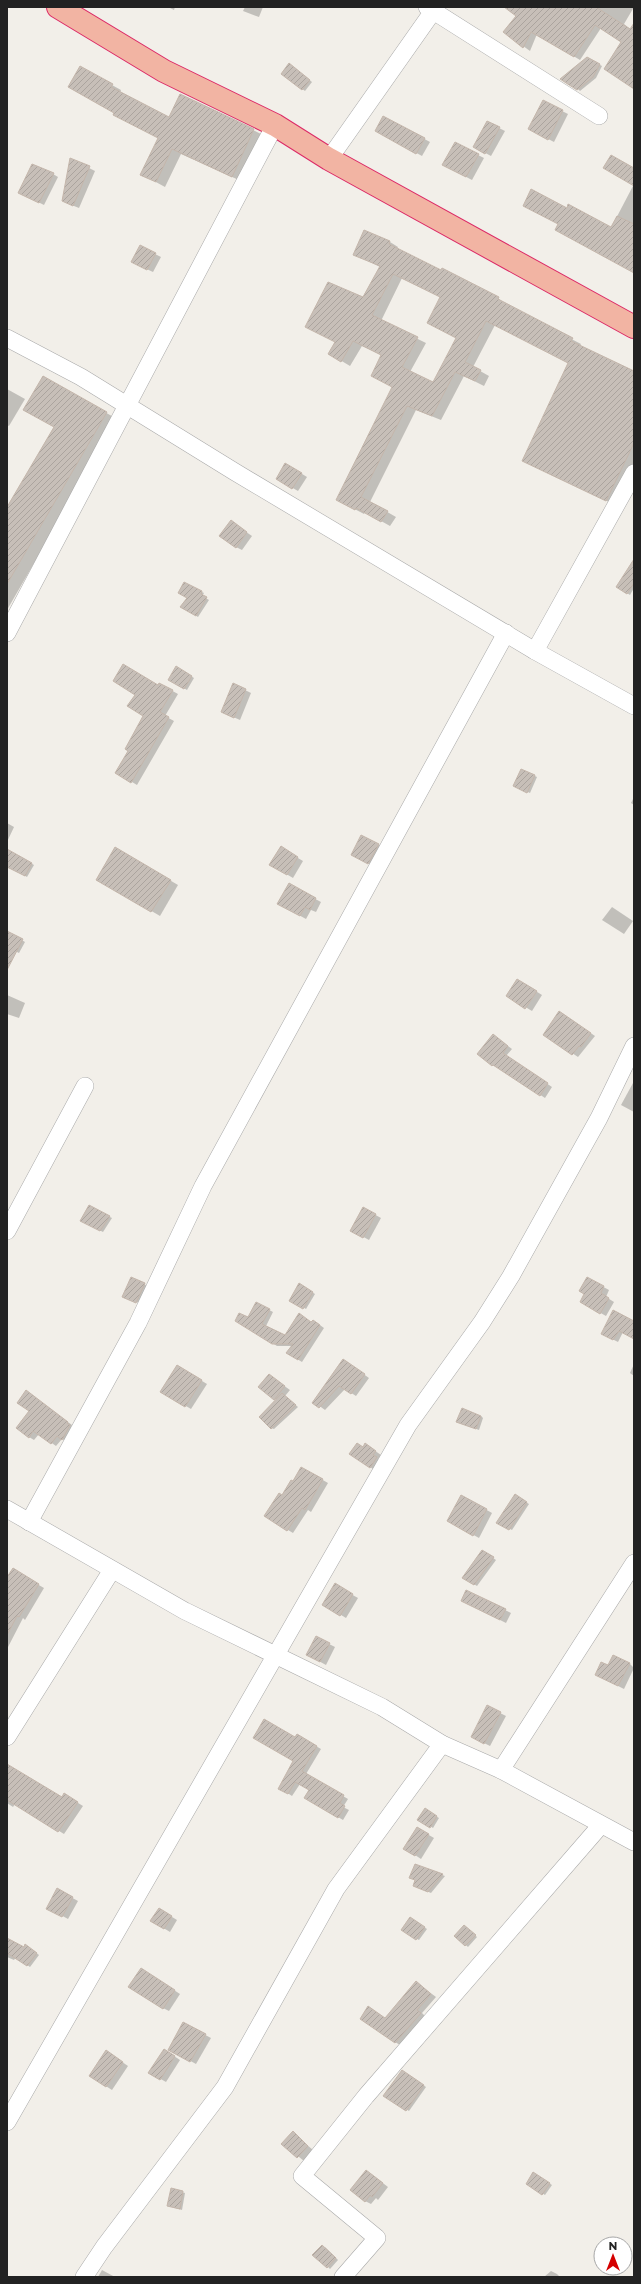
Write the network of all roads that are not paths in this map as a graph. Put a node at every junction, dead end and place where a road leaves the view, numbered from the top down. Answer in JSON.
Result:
{"nodes":[{"id":1,"x":58,"y":7,"type":"edge"},
{"id":2,"x":432,"y":8,"type":"edge"},
{"id":3,"x":599,"y":116,"type":"dead end"},
{"id":4,"x":275,"y":125,"type":"junction"},
{"id":5,"x":329,"y":159,"type":"junction"},
{"id":6,"x":634,"y":327,"type":"edge"},
{"id":7,"x":7,"y":338,"type":"edge"},
{"id":8,"x":126,"y":405,"type":"junction"},
{"id":9,"x":634,"y":473,"type":"edge"},
{"id":10,"x":7,"y":633,"type":"edge"},
{"id":11,"x":506,"y":633,"type":"junction"},
{"id":12,"x":535,"y":651,"type":"junction"},
{"id":13,"x":634,"y":706,"type":"edge"},
{"id":14,"x":634,"y":1046,"type":"edge"},
{"id":15,"x":85,"y":1086,"type":"dead end"},
{"id":16,"x":7,"y":1231,"type":"edge"},
{"id":17,"x":7,"y":1509,"type":"edge"},
{"id":18,"x":29,"y":1522,"type":"junction"},
{"id":19,"x":634,"y":1563,"type":"edge"},
{"id":20,"x":112,"y":1570,"type":"junction"},
{"id":21,"x":276,"y":1654,"type":"junction"},
{"id":22,"x":7,"y":1737,"type":"edge"},
{"id":23,"x":442,"y":1744,"type":"junction"},
{"id":24,"x":501,"y":1770,"type":"junction"},
{"id":25,"x":601,"y":1825,"type":"junction"},
{"id":26,"x":634,"y":1842,"type":"edge"},
{"id":27,"x":7,"y":2122,"type":"edge"},
{"id":28,"x":84,"y":2277,"type":"edge"},
{"id":29,"x":343,"y":2277,"type":"edge"}],
"edges":[{"from":1,"to":4,"type":"highway"},
{"from":2,"to":3,"type":"street"},
{"from":2,"to":5,"type":"street"},
{"from":4,"to":5,"type":"highway"},
{"from":4,"to":8,"type":"street"},
{"from":5,"to":6,"type":"highway"},
{"from":7,"to":8,"type":"street"},
{"from":8,"to":10,"type":"street"},
{"from":8,"to":11,"type":"street"},
{"from":9,"to":12,"type":"street"},
{"from":11,"to":12,"type":"street"},
{"from":11,"to":18,"type":"street"},
{"from":12,"to":13,"type":"street"},
{"from":14,"to":21,"type":"street"},
{"from":15,"to":16,"type":"street"},
{"from":17,"to":18,"type":"street"},
{"from":18,"to":20,"type":"street"},
{"from":19,"to":24,"type":"street"},
{"from":20,"to":21,"type":"street"},
{"from":20,"to":22,"type":"street"},
{"from":21,"to":23,"type":"street"},
{"from":21,"to":27,"type":"street"},
{"from":23,"to":24,"type":"street"},
{"from":23,"to":28,"type":"street"},
{"from":24,"to":25,"type":"street"},
{"from":25,"to":26,"type":"street"},
{"from":25,"to":29,"type":"street"}]}
